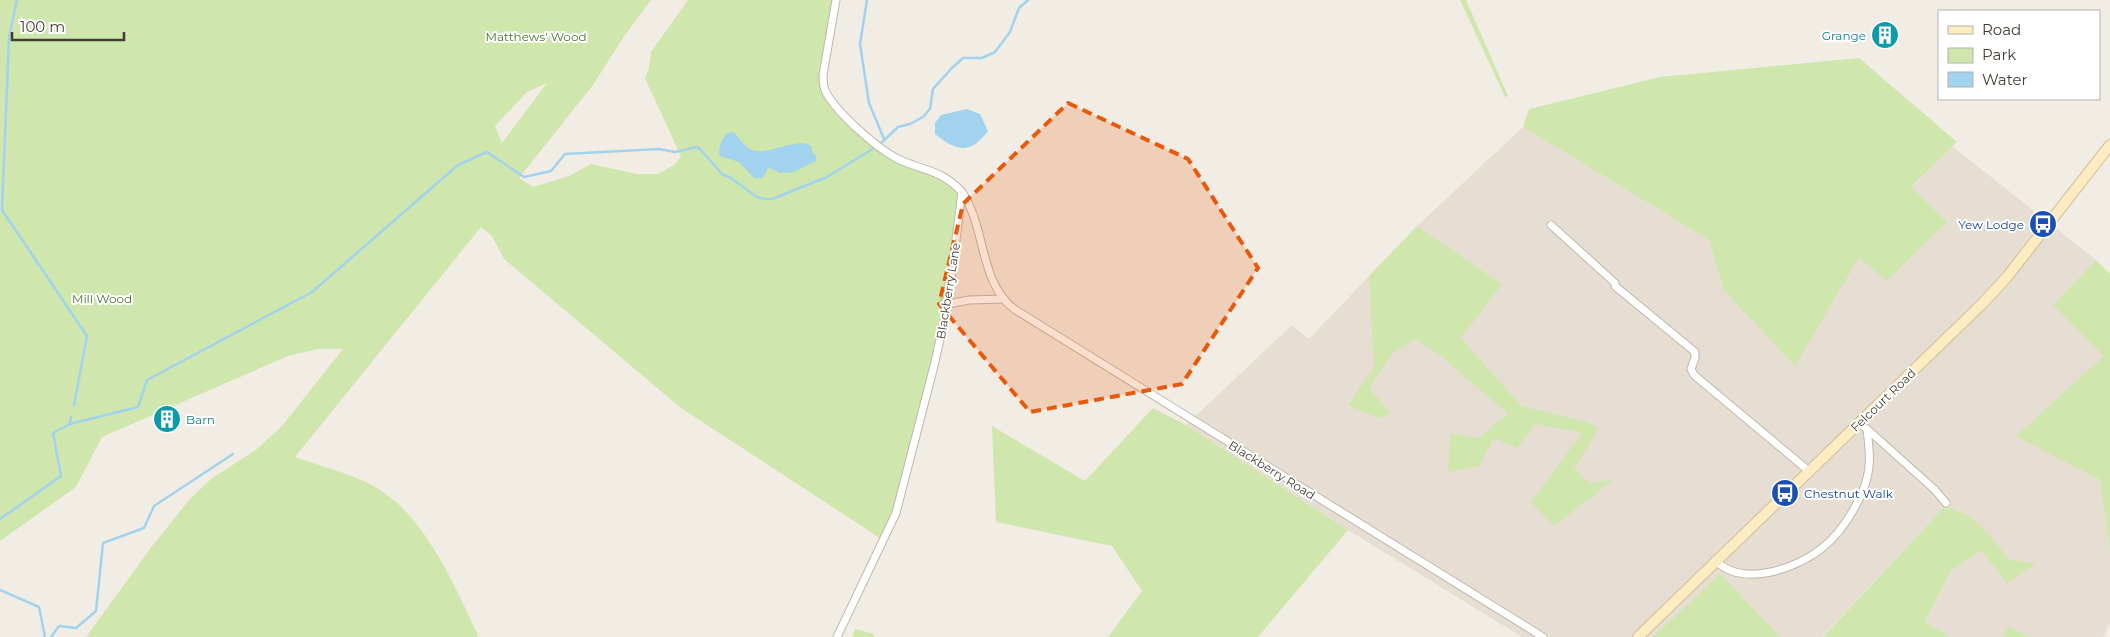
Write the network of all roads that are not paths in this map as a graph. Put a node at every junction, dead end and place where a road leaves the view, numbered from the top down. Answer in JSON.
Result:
{"nodes":[{"id":1,"x":836,"y":0,"type":"edge"},
{"id":2,"x":2110,"y":145,"type":"edge"},
{"id":3,"x":962,"y":192,"type":"junction"},
{"id":4,"x":1551,"y":225,"type":"dead end"},
{"id":5,"x":1004,"y":299,"type":"junction"},
{"id":6,"x":948,"y":304,"type":"junction"},
{"id":7,"x":1863,"y":426,"type":"junction"},
{"id":8,"x":1810,"y":472,"type":"junction"},
{"id":9,"x":1946,"y":503,"type":"dead end"},
{"id":10,"x":1715,"y":560,"type":"junction"},
{"id":11,"x":837,"y":637,"type":"edge"},
{"id":12,"x":1543,"y":637,"type":"edge"},
{"id":13,"x":1638,"y":637,"type":"edge"}],
"edges":[{"from":1,"to":3,"type":"street"},
{"from":2,"to":7,"type":"street","name":"Felcourt Road"},
{"from":3,"to":5,"type":"street","name":"Blackberry Road"},
{"from":3,"to":6,"type":"street","name":"Blackberry Lane"},
{"from":4,"to":8,"type":"street"},
{"from":5,"to":6,"type":"street"},
{"from":5,"to":12,"type":"street","name":"Blackberry Road"},
{"from":6,"to":11,"type":"street","name":"Blackberry Lane"},
{"from":7,"to":8,"type":"street","name":"Felcourt Road"},
{"from":7,"to":9,"type":"street"},
{"from":7,"to":10,"type":"street"},
{"from":8,"to":10,"type":"street","name":"Felcourt Road"},
{"from":10,"to":13,"type":"street","name":"Felcourt Road"}]}
